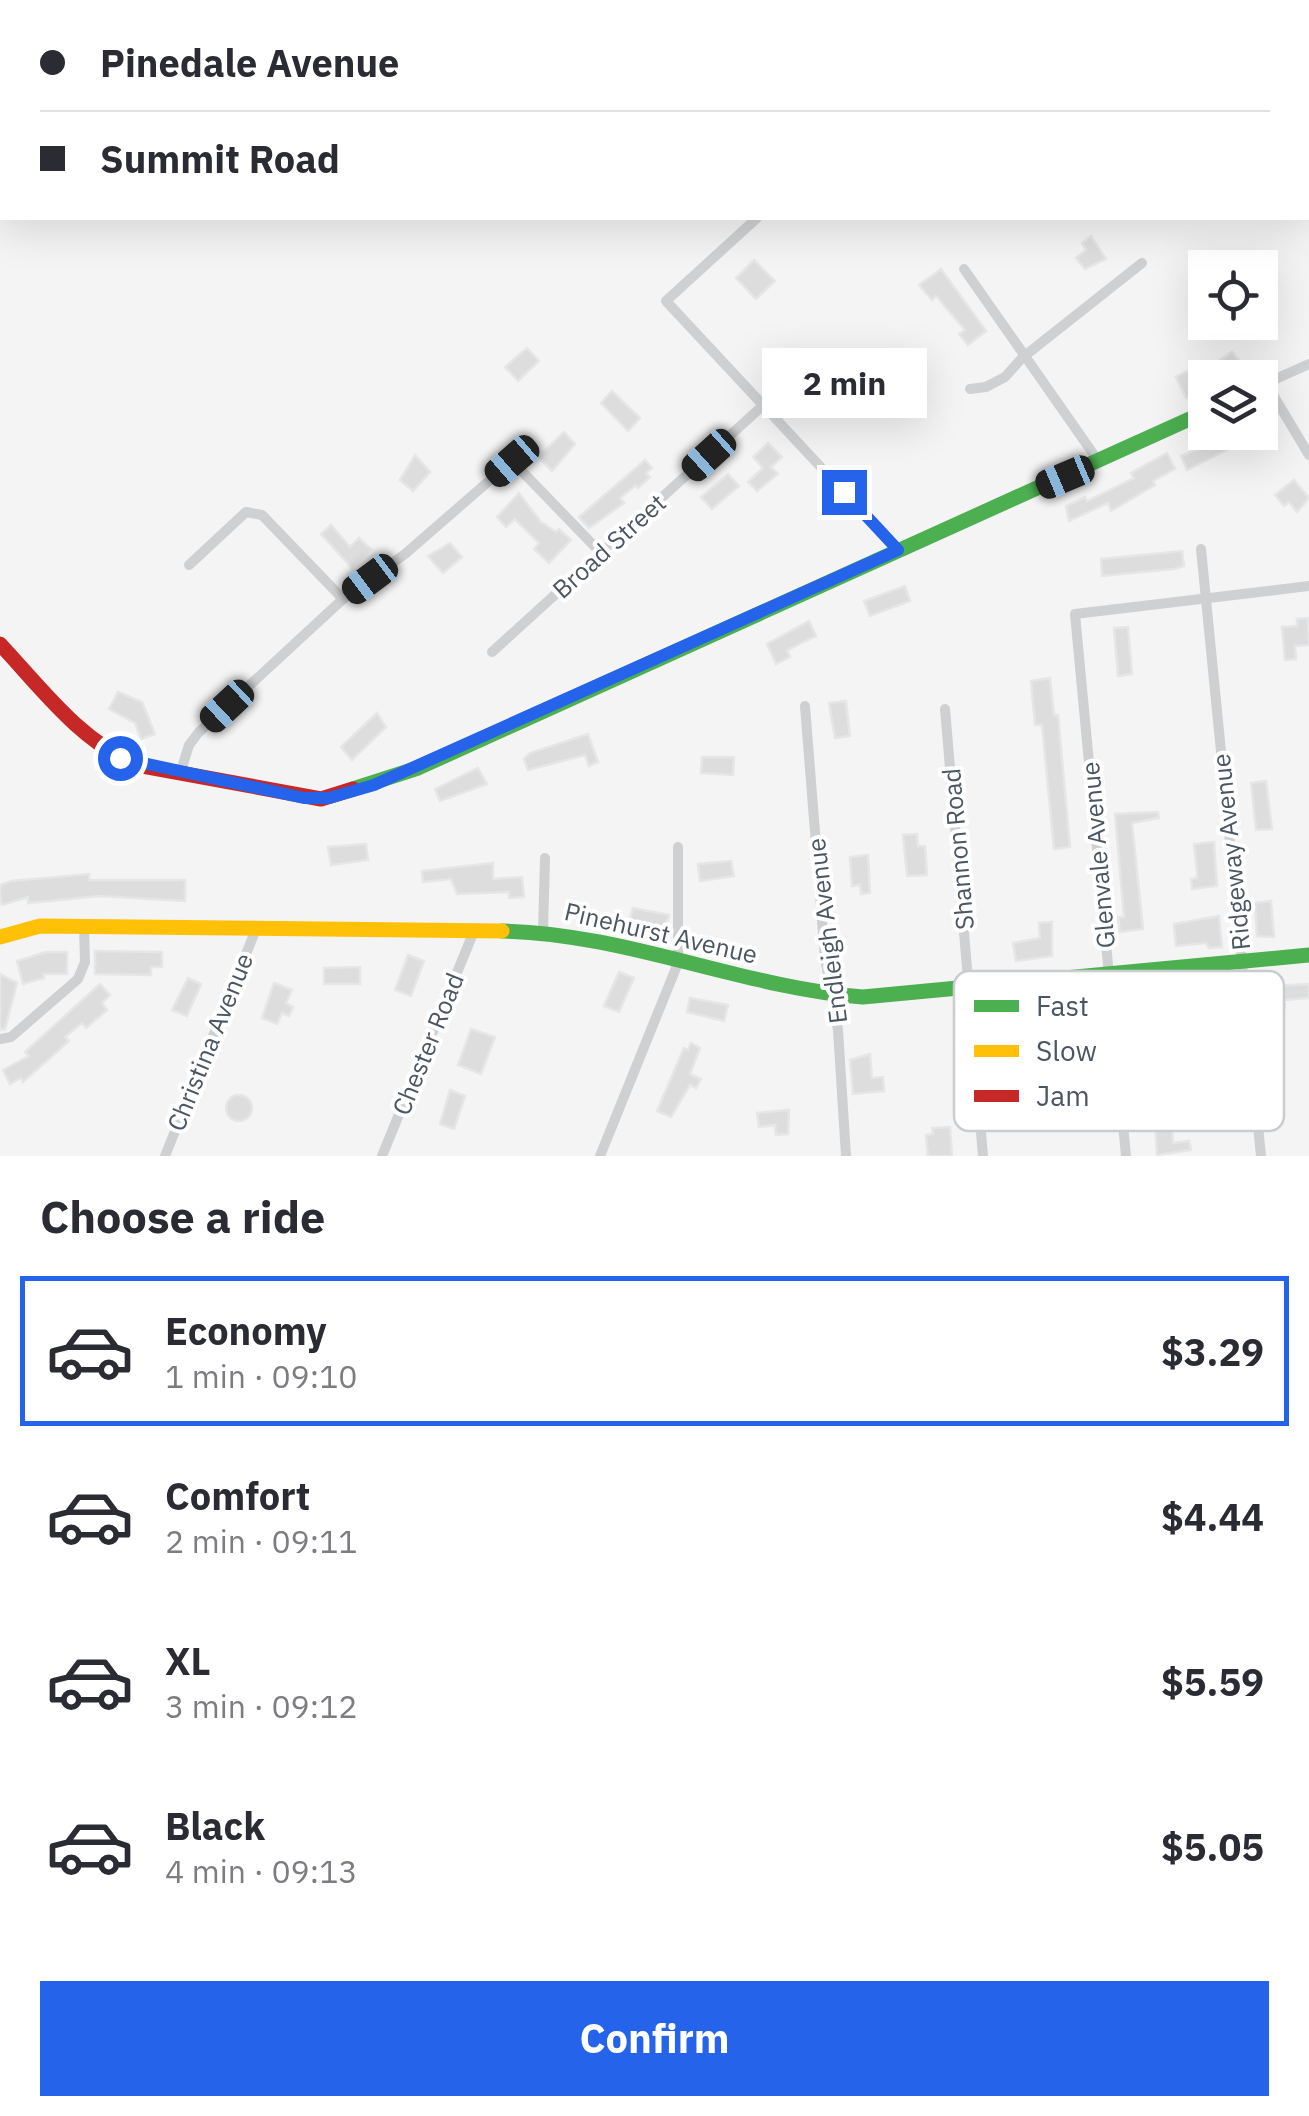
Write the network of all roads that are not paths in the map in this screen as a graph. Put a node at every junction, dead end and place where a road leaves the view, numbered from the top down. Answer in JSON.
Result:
{"nodes":[{"id":1,"x":755,"y":220,"type":"edge"},
{"id":2,"x":1142,"y":263,"type":"dead end"},
{"id":3,"x":964,"y":269,"type":"dead end"},
{"id":4,"x":1022,"y":358,"type":"junction"},
{"id":5,"x":814,"y":360,"type":"dead end"},
{"id":6,"x":1309,"y":364,"type":"edge"},
{"id":7,"x":1278,"y":378,"type":"edge"},
{"id":8,"x":970,"y":388,"type":"dead end"},
{"id":9,"x":763,"y":406,"type":"junction"},
{"id":10,"x":1278,"y":408,"type":"edge"},
{"id":11,"x":1188,"y":420,"type":"edge"},
{"id":12,"x":1309,"y":455,"type":"edge"},
{"id":13,"x":1099,"y":462,"type":"junction"},
{"id":14,"x":1200,"y":549,"type":"dead end"},
{"id":15,"x":898,"y":550,"type":"junction"},
{"id":16,"x":601,"y":554,"type":"junction"},
{"id":17,"x":189,"y":565,"type":"dead end"},
{"id":18,"x":1309,"y":586,"type":"edge"},
{"id":19,"x":343,"y":599,"type":"junction"},
{"id":20,"x":1206,"y":600,"type":"junction"},
{"id":21,"x":0,"y":644,"type":"edge"},
{"id":22,"x":492,"y":652,"type":"dead end"},
{"id":23,"x":806,"y":706,"type":"dead end"},
{"id":24,"x":945,"y":709,"type":"dead end"},
{"id":25,"x":180,"y":774,"type":"junction"},
{"id":26,"x":678,"y":847,"type":"dead end"},
{"id":27,"x":545,"y":858,"type":"dead end"},
{"id":28,"x":84,"y":927,"type":"junction"},
{"id":29,"x":256,"y":929,"type":"junction"},
{"id":30,"x":474,"y":931,"type":"junction"},
{"id":31,"x":543,"y":932,"type":"junction"},
{"id":32,"x":0,"y":937,"type":"edge"},
{"id":33,"x":1309,"y":955,"type":"edge"},
{"id":34,"x":1242,"y":962,"type":"junction"},
{"id":35,"x":678,"y":963,"type":"junction"},
{"id":36,"x":968,"y":971,"type":"edge"},
{"id":37,"x":1109,"y":971,"type":"edge"},
{"id":38,"x":1150,"y":971,"type":"edge"},
{"id":39,"x":1243,"y":971,"type":"edge"},
{"id":40,"x":954,"y":990,"type":"edge"},
{"id":41,"x":831,"y":996,"type":"junction"},
{"id":42,"x":0,"y":1039,"type":"edge"},
{"id":43,"x":980,"y":1131,"type":"edge"},
{"id":44,"x":1124,"y":1131,"type":"edge"},
{"id":45,"x":1259,"y":1131,"type":"edge"},
{"id":46,"x":165,"y":1156,"type":"edge"},
{"id":47,"x":382,"y":1156,"type":"edge"},
{"id":48,"x":600,"y":1156,"type":"edge"},
{"id":49,"x":846,"y":1156,"type":"edge"},
{"id":50,"x":982,"y":1156,"type":"edge"},
{"id":51,"x":1126,"y":1156,"type":"edge"},
{"id":52,"x":1261,"y":1156,"type":"edge"}],
"edges":[{"from":1,"to":9,"type":"street"},
{"from":2,"to":4,"type":"street"},
{"from":3,"to":4,"type":"street"},
{"from":4,"to":8,"type":"street"},
{"from":4,"to":13,"type":"street"},
{"from":5,"to":9,"type":"street","name":"Broad Street"},
{"from":6,"to":7,"type":"street"},
{"from":9,"to":15,"type":"street"},
{"from":9,"to":16,"type":"street","name":"Broad Street"},
{"from":10,"to":12,"type":"street"},
{"from":11,"to":13,"type":"street"},
{"from":13,"to":15,"type":"street"},
{"from":14,"to":20,"type":"street","name":"Ridgeway Avenue"},
{"from":15,"to":25,"type":"street"},
{"from":16,"to":19,"type":"street"},
{"from":16,"to":22,"type":"street","name":"Broad Street"},
{"from":17,"to":19,"type":"street"},
{"from":18,"to":20,"type":"street"},
{"from":19,"to":25,"type":"street"},
{"from":20,"to":34,"type":"street","name":"Ridgeway Avenue"},
{"from":20,"to":37,"type":"street","name":"Glenvale Avenue"},
{"from":21,"to":25,"type":"street"},
{"from":23,"to":41,"type":"street","name":"Endleigh Avenue"},
{"from":24,"to":36,"type":"street","name":"Shannon Road"},
{"from":26,"to":35,"type":"street"},
{"from":27,"to":31,"type":"street"},
{"from":28,"to":29,"type":"street","name":"Pinehurst Avenue"},
{"from":28,"to":32,"type":"street","name":"Pinehurst Avenue"},
{"from":28,"to":42,"type":"street"},
{"from":29,"to":30,"type":"street","name":"Pinehurst Avenue"},
{"from":29,"to":46,"type":"street","name":"Christina Avenue"},
{"from":30,"to":31,"type":"street","name":"Pinehurst Avenue"},
{"from":30,"to":47,"type":"street","name":"Chester Road"},
{"from":31,"to":35,"type":"street","name":"Pinehurst Avenue"},
{"from":33,"to":34,"type":"street","name":"Pinehurst Avenue"},
{"from":34,"to":38,"type":"street","name":"Pinehurst Avenue"},
{"from":34,"to":39,"type":"street","name":"Ridgeway Avenue"},
{"from":35,"to":41,"type":"street","name":"Pinehurst Avenue"},
{"from":35,"to":48,"type":"street"},
{"from":40,"to":41,"type":"street","name":"Pinehurst Avenue"},
{"from":41,"to":49,"type":"street","name":"Endleigh Avenue"},
{"from":43,"to":50,"type":"street","name":"Shannon Road"},
{"from":44,"to":51,"type":"street","name":"Glenvale Avenue"},
{"from":45,"to":52,"type":"street","name":"Ridgeway Avenue"}]}
